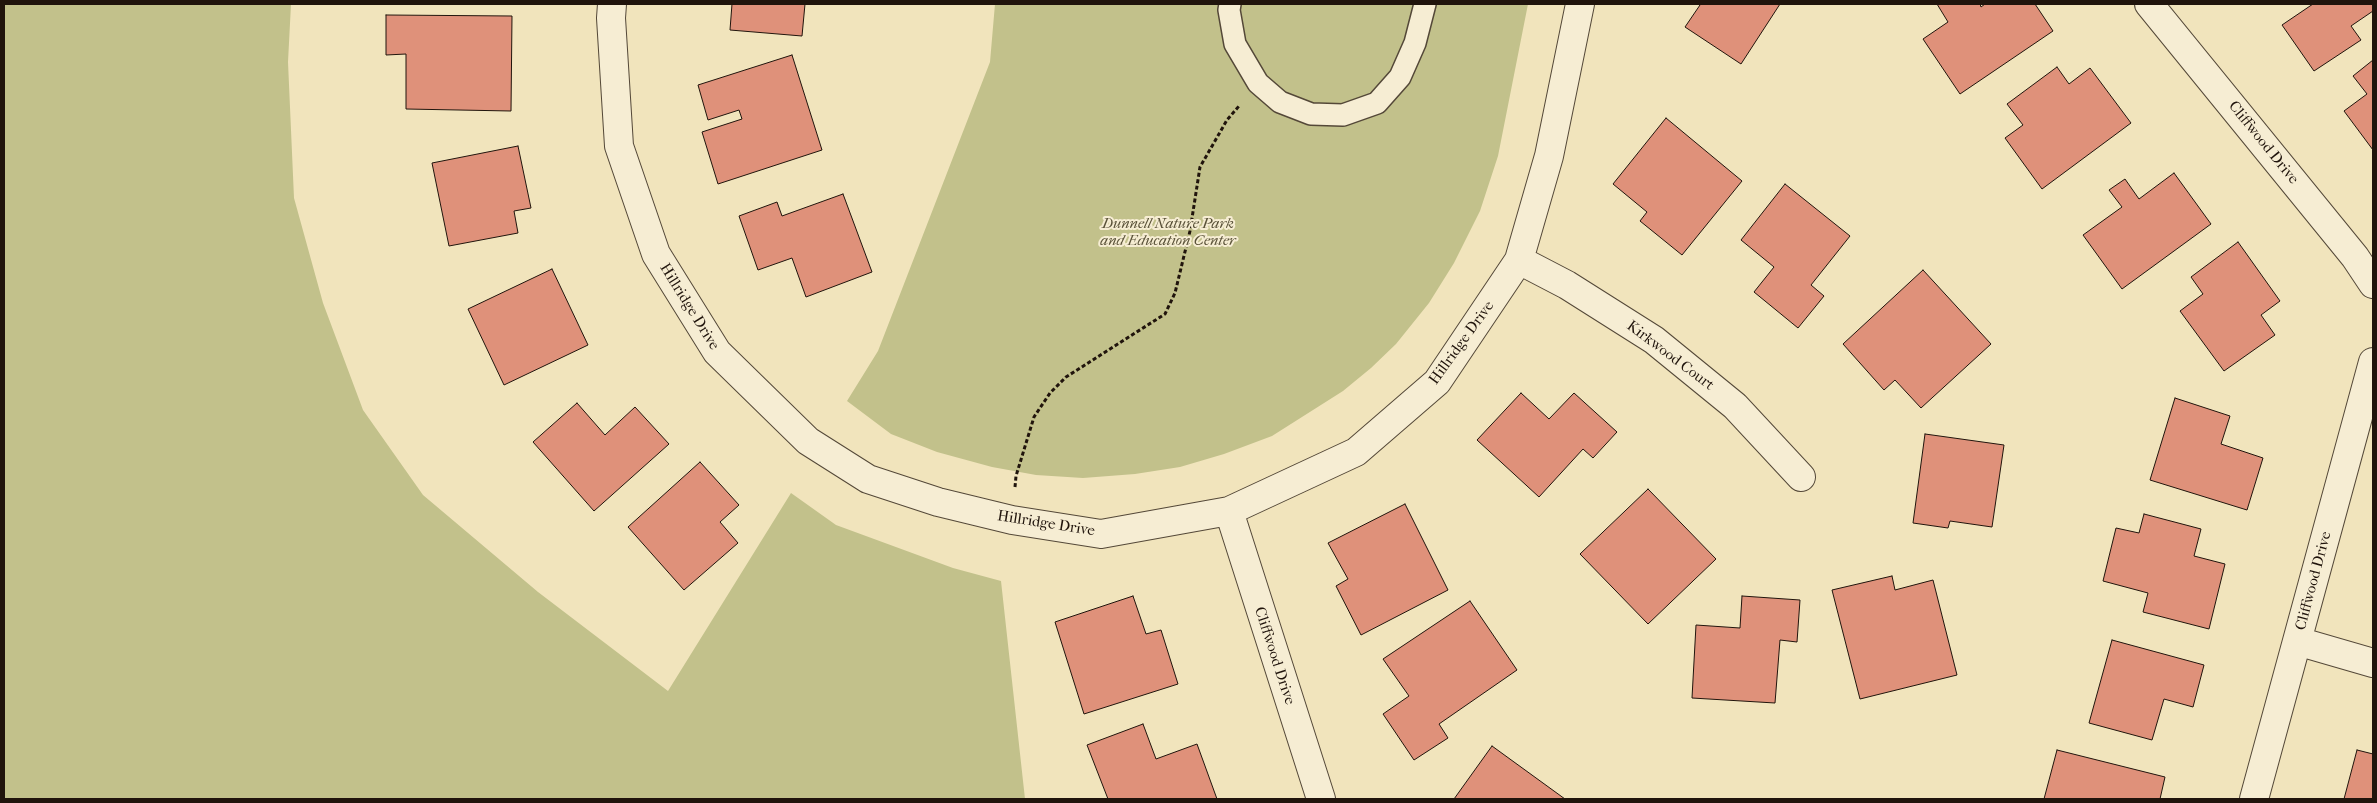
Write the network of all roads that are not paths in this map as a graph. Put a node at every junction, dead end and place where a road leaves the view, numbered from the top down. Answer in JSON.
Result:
{"nodes":[{"id":1,"x":612,"y":4,"type":"edge"},
{"id":2,"x":1230,"y":4,"type":"edge"},
{"id":3,"x":1425,"y":4,"type":"edge"},
{"id":4,"x":1580,"y":4,"type":"edge"},
{"id":5,"x":2149,"y":4,"type":"edge"},
{"id":6,"x":1519,"y":260,"type":"junction"},
{"id":7,"x":2373,"y":284,"type":"edge"},
{"id":8,"x":2373,"y":362,"type":"edge"},
{"id":9,"x":1801,"y":478,"type":"dead end"},
{"id":10,"x":1229,"y":511,"type":"junction"},
{"id":11,"x":2298,"y":641,"type":"junction"},
{"id":12,"x":2373,"y":662,"type":"edge"},
{"id":13,"x":1320,"y":799,"type":"edge"},
{"id":14,"x":2254,"y":799,"type":"edge"}],
"edges":[{"from":1,"to":10,"type":"street","name":"Hillridge Drive"},
{"from":2,"to":3,"type":"lane"},
{"from":4,"to":6,"type":"street","name":"Hillridge Drive"},
{"from":5,"to":7,"type":"street","name":"Cliffwood Drive"},
{"from":6,"to":9,"type":"street","name":"Kirkwood Court"},
{"from":6,"to":10,"type":"street","name":"Hillridge Drive"},
{"from":8,"to":11,"type":"street","name":"Cliffwood Drive"},
{"from":10,"to":13,"type":"street","name":"Cliffwood Drive"},
{"from":11,"to":12,"type":"street"},
{"from":11,"to":14,"type":"street","name":"Cliffwood Drive"}]}
